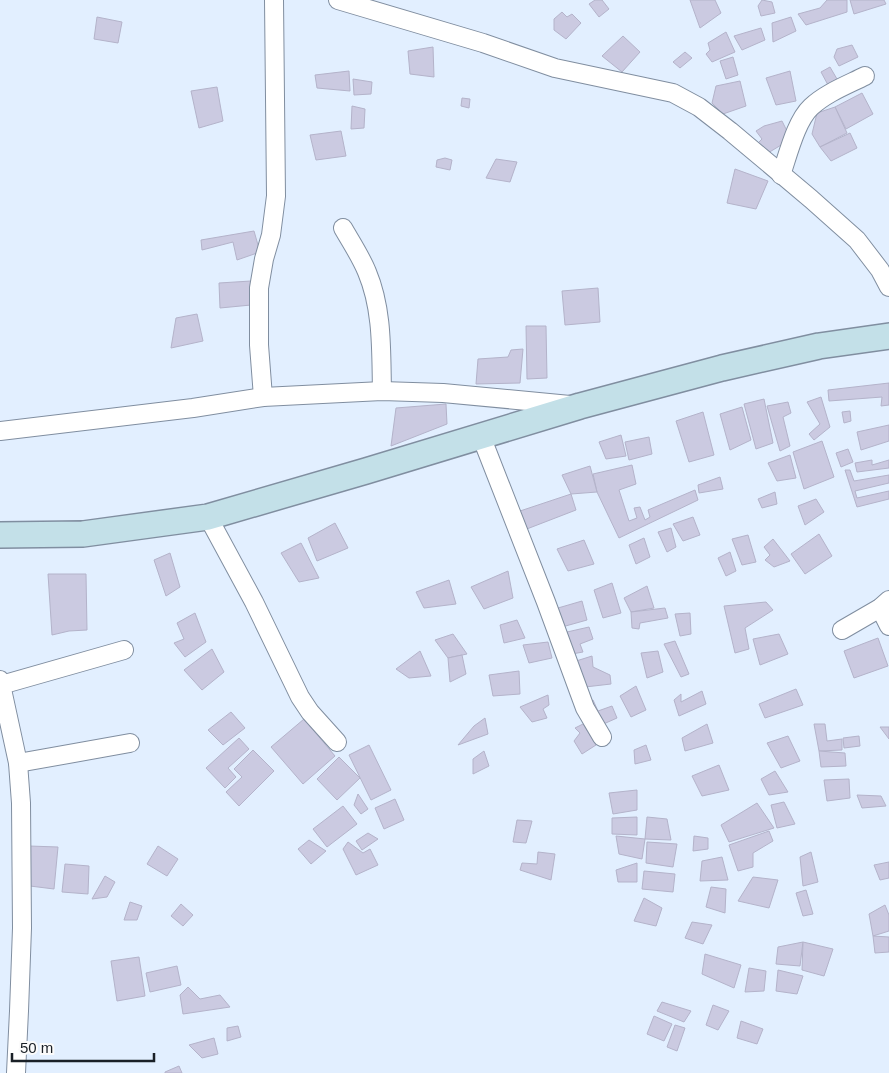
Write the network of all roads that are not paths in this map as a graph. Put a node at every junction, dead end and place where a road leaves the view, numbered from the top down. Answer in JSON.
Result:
{"nodes":[{"id":1,"x":274,"y":0,"type":"edge"},
{"id":2,"x":338,"y":0,"type":"edge"},
{"id":3,"x":866,"y":76,"type":"dead end"},
{"id":4,"x":781,"y":175,"type":"junction"},
{"id":5,"x":343,"y":228,"type":"dead end"},
{"id":6,"x":889,"y":288,"type":"edge"},
{"id":7,"x":889,"y":336,"type":"edge"},
{"id":8,"x":382,"y":392,"type":"junction"},
{"id":9,"x":263,"y":397,"type":"junction"},
{"id":10,"x":580,"y":406,"type":"junction"},
{"id":11,"x":0,"y":431,"type":"edge"},
{"id":12,"x":481,"y":436,"type":"junction"},
{"id":13,"x":208,"y":517,"type":"junction"},
{"id":14,"x":0,"y":535,"type":"edge"},
{"id":15,"x":884,"y":604,"type":"edge"},
{"id":16,"x":889,"y":626,"type":"edge"},
{"id":17,"x":842,"y":630,"type":"dead end"},
{"id":18,"x":124,"y":650,"type":"dead end"},
{"id":19,"x":1,"y":682,"type":"edge"},
{"id":20,"x":602,"y":737,"type":"dead end"},
{"id":21,"x":337,"y":742,"type":"dead end"},
{"id":22,"x":130,"y":743,"type":"dead end"},
{"id":23,"x":18,"y":763,"type":"junction"},
{"id":24,"x":16,"y":1073,"type":"edge"}],
"edges":[{"from":1,"to":9,"type":"street"},
{"from":2,"to":4,"type":"street"},
{"from":3,"to":4,"type":"street"},
{"from":4,"to":6,"type":"street"},
{"from":5,"to":8,"type":"street"},
{"from":7,"to":10,"type":"street"},
{"from":8,"to":9,"type":"street"},
{"from":8,"to":10,"type":"street"},
{"from":9,"to":11,"type":"street"},
{"from":10,"to":12,"type":"street"},
{"from":12,"to":13,"type":"street"},
{"from":12,"to":20,"type":"street"},
{"from":13,"to":14,"type":"street"},
{"from":13,"to":21,"type":"street"},
{"from":15,"to":16,"type":"street"},
{"from":15,"to":17,"type":"street"},
{"from":18,"to":19,"type":"street"},
{"from":19,"to":23,"type":"street"},
{"from":22,"to":23,"type":"street"},
{"from":23,"to":24,"type":"street"}]}
